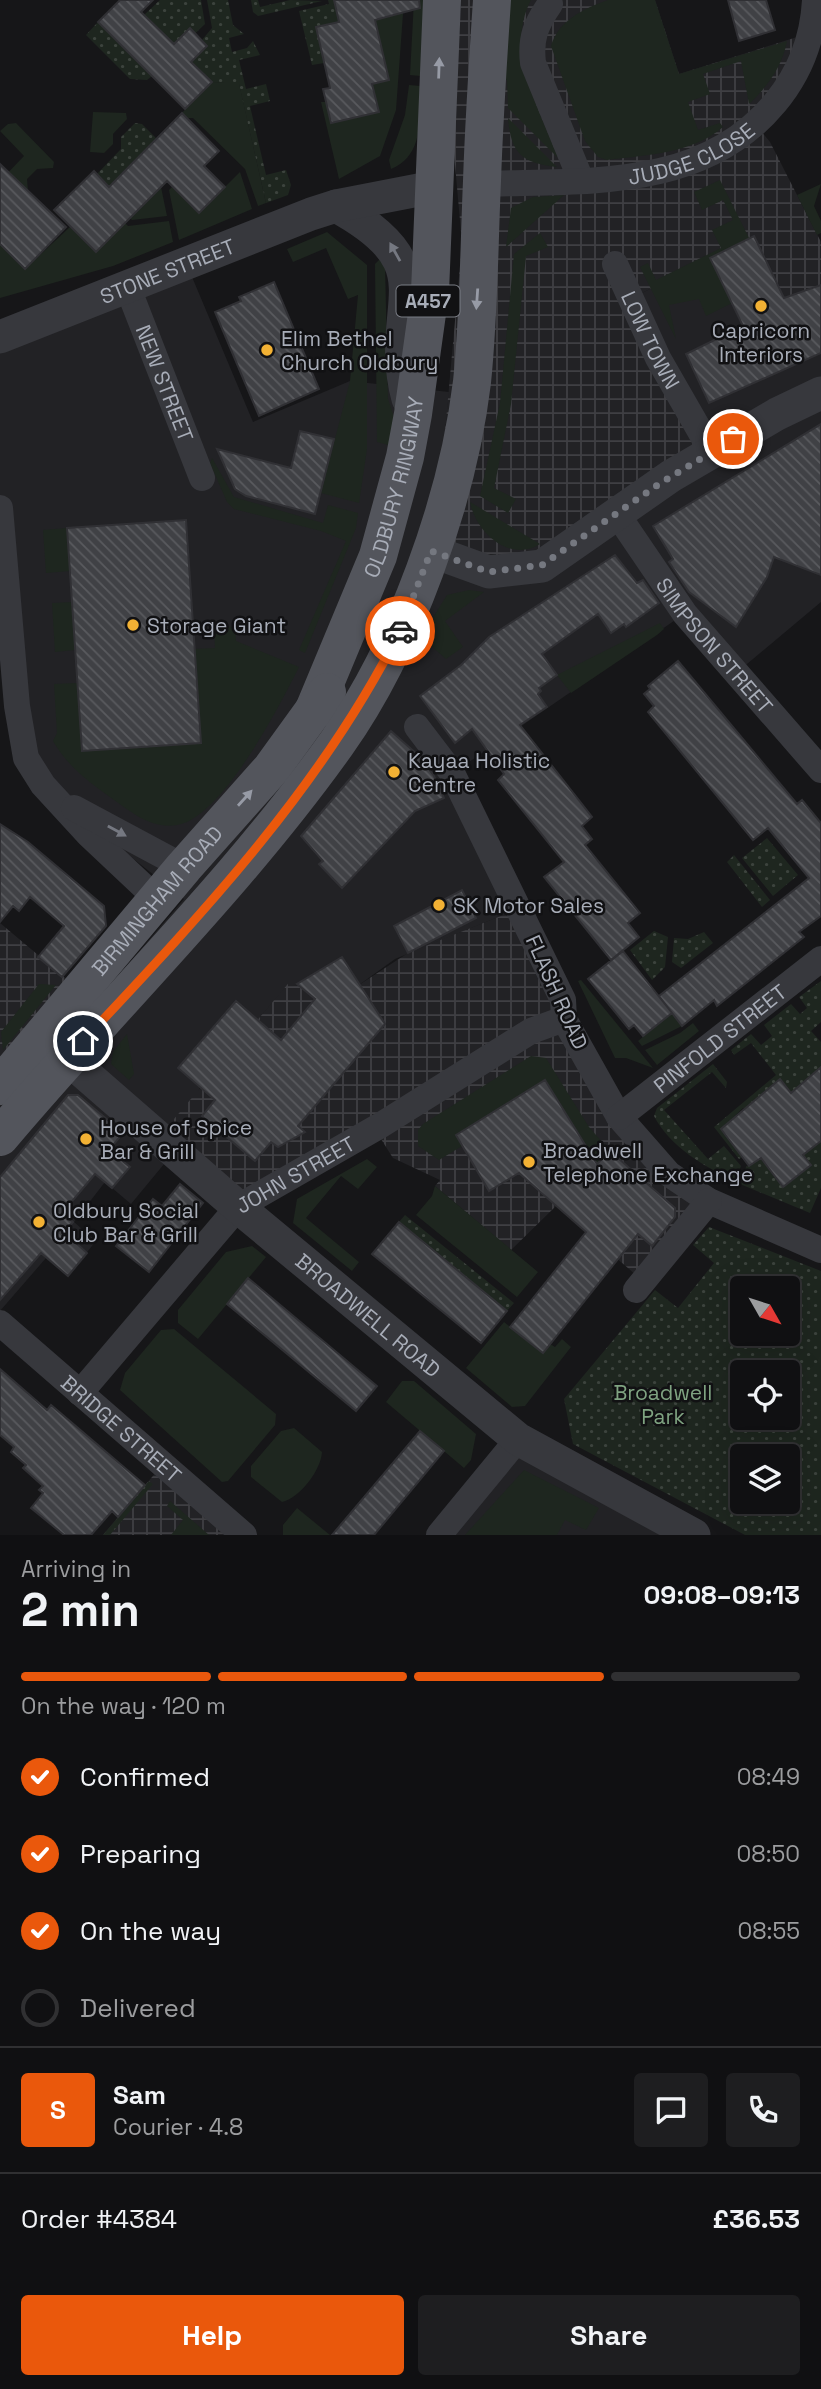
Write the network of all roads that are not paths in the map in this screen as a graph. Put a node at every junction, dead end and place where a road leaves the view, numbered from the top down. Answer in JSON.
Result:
{"nodes":[{"id":1,"x":442,"y":0,"type":"edge"},
{"id":2,"x":470,"y":0,"type":"edge"},
{"id":3,"x":492,"y":0,"type":"edge"},
{"id":4,"x":815,"y":0,"type":"edge"},
{"id":5,"x":550,"y":4,"type":"dead end"},
{"id":6,"x":440,"y":161,"type":"junction"},
{"id":7,"x":581,"y":180,"type":"junction"},
{"id":8,"x":482,"y":184,"type":"junction"},
{"id":9,"x":336,"y":206,"type":"junction"},
{"id":10,"x":615,"y":264,"type":"dead end"},
{"id":11,"x":128,"y":288,"type":"junction"},
{"id":12,"x":0,"y":337,"type":"edge"},
{"id":13,"x":821,"y":393,"type":"edge"},
{"id":14,"x":413,"y":414,"type":"junction"},
{"id":15,"x":712,"y":452,"type":"junction"},
{"id":16,"x":400,"y":477,"type":"junction"},
{"id":17,"x":202,"y":478,"type":"dead end"},
{"id":18,"x":0,"y":508,"type":"edge"},
{"id":19,"x":617,"y":514,"type":"junction"},
{"id":20,"x":431,"y":551,"type":"junction"},
{"id":21,"x":363,"y":700,"type":"junction"},
{"id":22,"x":313,"y":712,"type":"junction"},
{"id":23,"x":417,"y":727,"type":"dead end"},
{"id":24,"x":821,"y":770,"type":"edge"},
{"id":25,"x":57,"y":798,"type":"junction"},
{"id":26,"x":190,"y":878,"type":"junction"},
{"id":27,"x":157,"y":899,"type":"junction"},
{"id":28,"x":182,"y":936,"type":"junction"},
{"id":29,"x":821,"y":959,"type":"edge"},
{"id":30,"x":82,"y":989,"type":"junction"},
{"id":31,"x":564,"y":1019,"type":"junction"},
{"id":32,"x":67,"y":1058,"type":"junction"},
{"id":33,"x":0,"y":1086,"type":"edge"},
{"id":34,"x":0,"y":1113,"type":"edge"},
{"id":35,"x":619,"y":1117,"type":"junction"},
{"id":36,"x":0,"y":1138,"type":"edge"},
{"id":37,"x":709,"y":1202,"type":"junction"},
{"id":38,"x":238,"y":1207,"type":"junction"},
{"id":39,"x":821,"y":1250,"type":"edge"},
{"id":40,"x":636,"y":1290,"type":"dead end"},
{"id":41,"x":0,"y":1323,"type":"edge"},
{"id":42,"x":80,"y":1393,"type":"junction"},
{"id":43,"x":518,"y":1439,"type":"junction"},
{"id":44,"x":244,"y":1535,"type":"edge"},
{"id":45,"x":439,"y":1535,"type":"edge"},
{"id":46,"x":694,"y":1535,"type":"edge"}],
"edges":[{"from":6,"to":1,"type":"main road","name":"OLDBURY RINGWAY","number":"A457","one_way":true},
{"from":2,"to":6,"type":"main road"},
{"from":3,"to":8,"type":"main road","number":"A457"},
{"from":4,"to":7,"type":"street","name":"JUDGE CLOSE"},
{"from":5,"to":7,"type":"street"},
{"from":6,"to":8,"type":"main road"},
{"from":6,"to":9,"type":"street","name":"STONE STREET"},
{"from":6,"to":14,"type":"main road","name":"OLDBURY RINGWAY","number":"A457"},
{"from":7,"to":8,"type":"street","name":"JUDGE CLOSE"},
{"from":8,"to":20,"type":"main road","number":"A457","one_way":true},
{"from":9,"to":11,"type":"street","name":"STONE STREET"},
{"from":14,"to":9,"type":"street","one_way":true},
{"from":10,"to":15,"type":"street","name":"LOW TOWN"},
{"from":11,"to":12,"type":"street","name":"STONE STREET"},
{"from":11,"to":17,"type":"street","name":"NEW STREET"},
{"from":13,"to":15,"type":"street"},
{"from":14,"to":16,"type":"main road","name":"OLDBURY RINGWAY","number":"A457"},
{"from":15,"to":19,"type":"street"},
{"from":16,"to":20,"type":"main road"},
{"from":16,"to":22,"type":"main road","name":"OLDBURY RINGWAY","number":"A457"},
{"from":18,"to":25,"type":"street"},
{"from":19,"to":20,"type":"street"},
{"from":19,"to":24,"type":"street","name":"SIMPSON STREET"},
{"from":20,"to":21,"type":"main road","number":"A457"},
{"from":20,"to":22,"type":"main road"},
{"from":21,"to":26,"type":"main road"},
{"from":21,"to":28,"type":"main road","name":"BIRMINGHAM ROAD","number":"A457"},
{"from":26,"to":22,"type":"main road","name":"BIRMINGHAM ROAD","number":"A457","one_way":true},
{"from":23,"to":31,"type":"street","name":"FLASH ROAD"},
{"from":25,"to":26,"type":"street","one_way":true},
{"from":25,"to":27,"type":"street"},
{"from":26,"to":27,"type":"main road","name":"BIRMINGHAM ROAD","number":"A457"},
{"from":26,"to":28,"type":"main road"},
{"from":27,"to":30,"type":"main road","name":"BIRMINGHAM ROAD","number":"A457"},
{"from":28,"to":32,"type":"main road","name":"BIRMINGHAM ROAD","number":"A457"},
{"from":29,"to":35,"type":"street","name":"PINFOLD STREET"},
{"from":30,"to":32,"type":"main road"},
{"from":30,"to":33,"type":"main road","name":"BIRMINGHAM ROAD","number":"A457"},
{"from":31,"to":35,"type":"street","name":"FLASH ROAD"},
{"from":31,"to":38,"type":"street","name":"JOHN STREET"},
{"from":32,"to":34,"type":"main road"},
{"from":32,"to":36,"type":"main road","name":"BIRMINGHAM ROAD","number":"A457"},
{"from":32,"to":38,"type":"street","name":"BROADWELL ROAD"},
{"from":35,"to":37,"type":"street","name":"FLASH ROAD"},
{"from":37,"to":39,"type":"street","name":"FLASH ROAD"},
{"from":37,"to":40,"type":"street"},
{"from":38,"to":42,"type":"street","name":"JOHN STREET"},
{"from":38,"to":43,"type":"street","name":"BROADWELL ROAD"},
{"from":41,"to":42,"type":"street","name":"BRIDGE STREET"},
{"from":42,"to":44,"type":"street","name":"BRIDGE STREET"},
{"from":43,"to":45,"type":"street"},
{"from":43,"to":46,"type":"street","name":"BROADWELL ROAD"}]}
